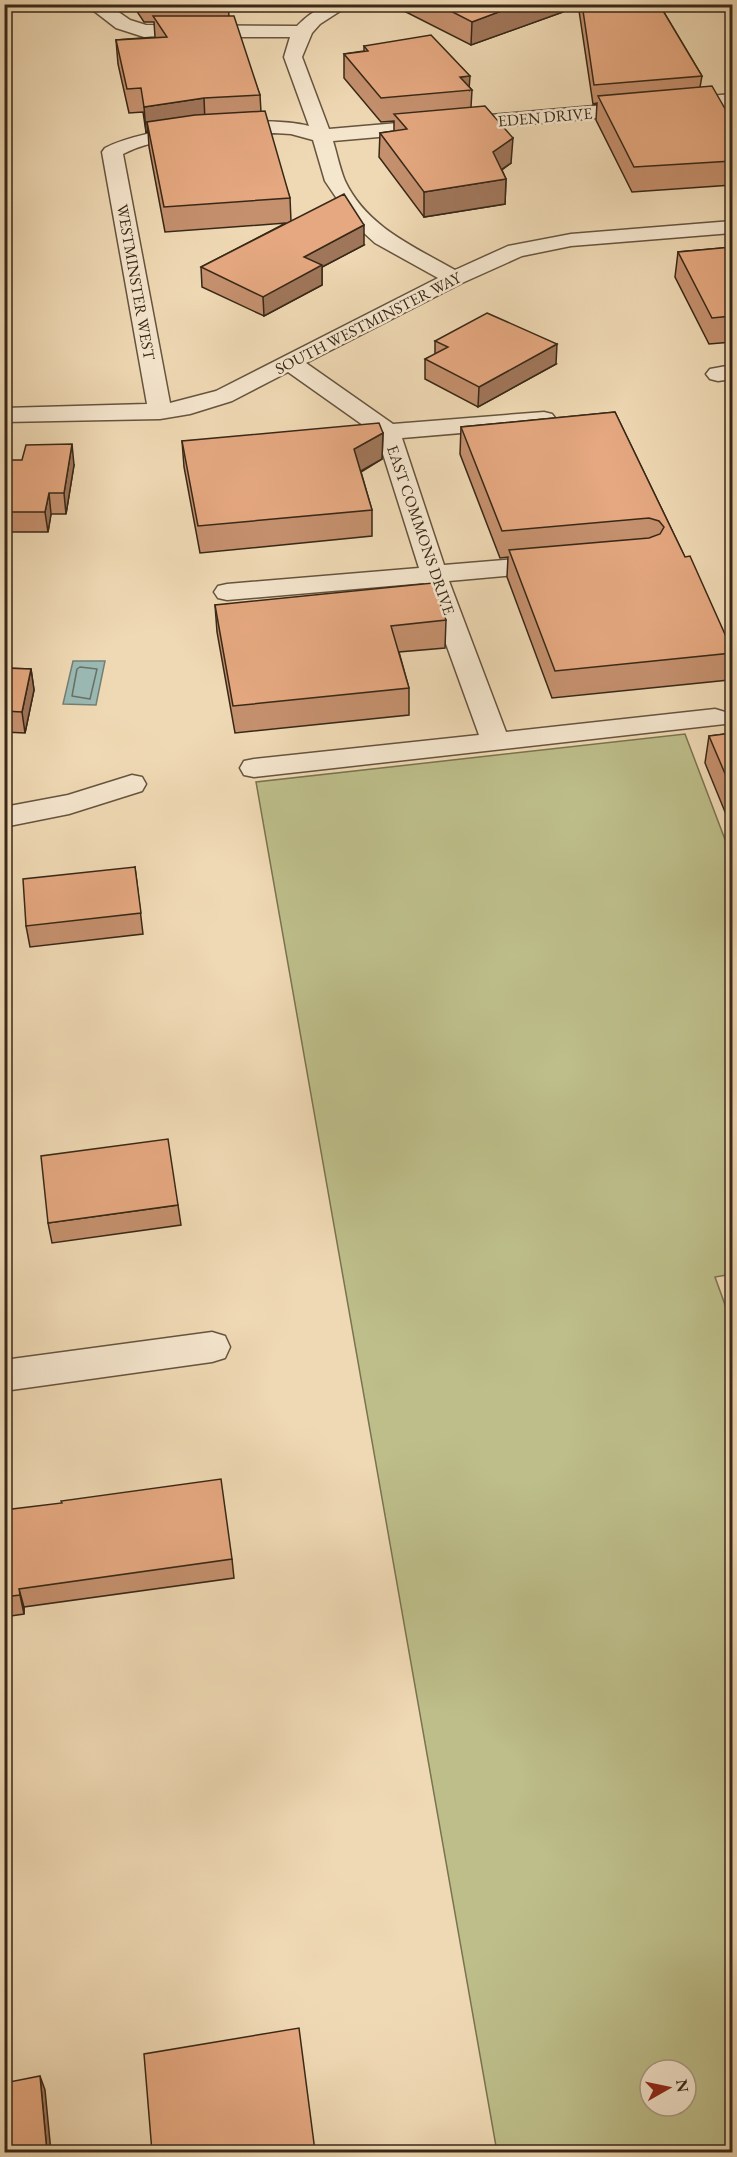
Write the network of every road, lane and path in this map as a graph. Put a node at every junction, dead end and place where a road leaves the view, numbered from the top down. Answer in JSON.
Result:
{"nodes":[{"id":1,"x":94,"y":4,"type":"edge"},
{"id":2,"x":342,"y":4,"type":"edge"},
{"id":3,"x":303,"y":32,"type":"junction"},
{"id":4,"x":732,"y":100,"type":"edge"},
{"id":5,"x":322,"y":136,"type":"junction"},
{"id":6,"x":112,"y":152,"type":"joint"},
{"id":7,"x":732,"y":227,"type":"edge"},
{"id":8,"x":454,"y":278,"type":"junction"},
{"id":9,"x":290,"y":363,"type":"junction"},
{"id":10,"x":160,"y":411,"type":"junction"},
{"id":11,"x":4,"y":415,"type":"edge"},
{"id":12,"x":544,"y":419,"type":"edge"},
{"id":13,"x":388,"y":432,"type":"junction"},
{"id":14,"x":575,"y":561,"type":"edge"},
{"id":15,"x":434,"y":574,"type":"junction"},
{"id":16,"x":226,"y":592,"type":"dead end"},
{"id":17,"x":715,"y":718,"type":"dead end"},
{"id":18,"x":495,"y":741,"type":"junction"},
{"id":19,"x":254,"y":768,"type":"dead end"},
{"id":20,"x":132,"y":784,"type":"dead end"},
{"id":21,"x":4,"y":817,"type":"edge"},
{"id":22,"x":212,"y":1347,"type":"dead end"},
{"id":23,"x":4,"y":1376,"type":"edge"}],
"edges":[{"from":1,"to":3,"type":"street"},
{"from":2,"to":3,"type":"street"},
{"from":3,"to":5,"type":"street"},
{"from":4,"to":5,"type":"street","name":"EDEN DRIVE"},
{"from":5,"to":6,"type":"street","name":"EDEN DRIVE"},
{"from":5,"to":8,"type":"street"},
{"from":6,"to":10,"type":"street","name":"WESTMINSTER WEST"},
{"from":7,"to":8,"type":"street","name":"SOUTH WESTMINSTER WAY"},
{"from":8,"to":9,"type":"street","name":"SOUTH WESTMINSTER WAY"},
{"from":9,"to":10,"type":"street","name":"SOUTH WESTMINSTER WAY"},
{"from":9,"to":13,"type":"street","name":"EAST COMMONS DRIVE"},
{"from":10,"to":11,"type":"street","name":"SOUTH WESTMINSTER WAY"},
{"from":12,"to":13,"type":"street"},
{"from":13,"to":15,"type":"street","name":"EAST COMMONS DRIVE"},
{"from":14,"to":15,"type":"street"},
{"from":15,"to":16,"type":"street"},
{"from":15,"to":18,"type":"street","name":"EAST COMMONS DRIVE"},
{"from":17,"to":18,"type":"street"},
{"from":18,"to":19,"type":"street"},
{"from":20,"to":21,"type":"street"},
{"from":22,"to":23,"type":"street"}]}
